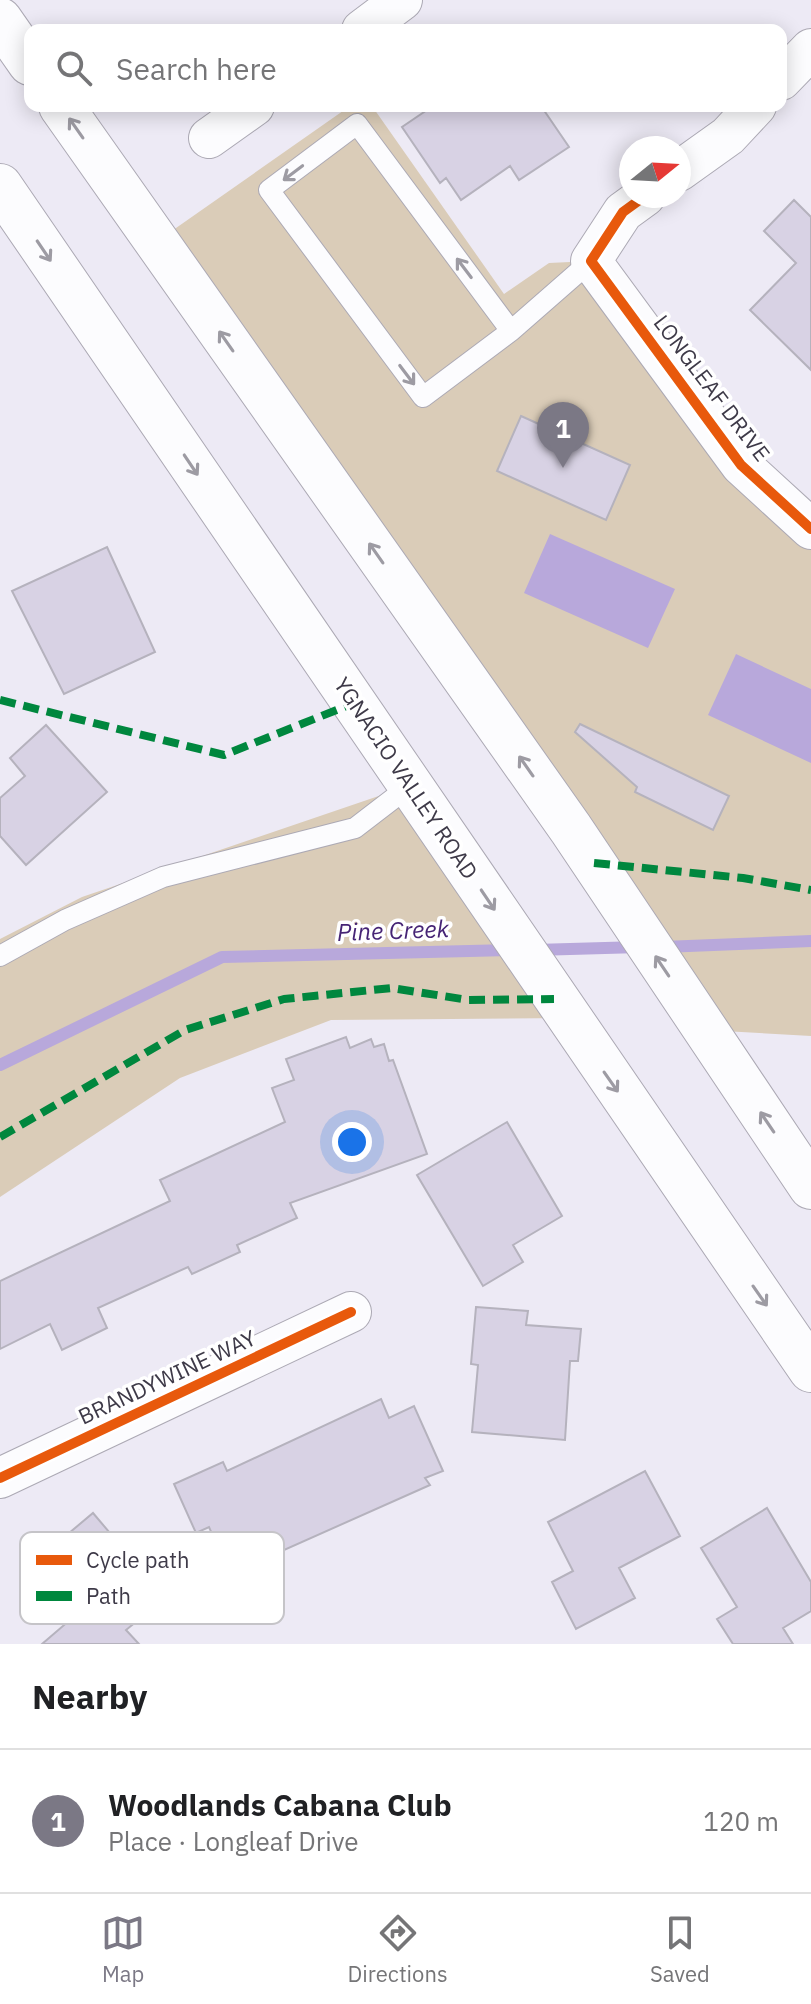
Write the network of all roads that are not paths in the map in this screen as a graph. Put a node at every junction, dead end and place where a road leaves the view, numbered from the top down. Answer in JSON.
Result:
{"nodes":[{"id":1,"x":402,"y":0,"type":"edge"},
{"id":2,"x":0,"y":20,"type":"edge"},
{"id":3,"x":370,"y":24,"type":"edge"},
{"id":4,"x":811,"y":49,"type":"edge"},
{"id":5,"x":24,"y":54,"type":"edge"},
{"id":6,"x":787,"y":74,"type":"edge"},
{"id":7,"x":65,"y":112,"type":"edge"},
{"id":8,"x":246,"y":112,"type":"edge"},
{"id":9,"x":750,"y":112,"type":"edge"},
{"id":10,"x":209,"y":138,"type":"dead end"},
{"id":11,"x":691,"y":162,"type":"edge"},
{"id":12,"x":0,"y":186,"type":"edge"},
{"id":13,"x":628,"y":208,"type":"edge"},
{"id":14,"x":591,"y":261,"type":"junction"},
{"id":15,"x":511,"y":331,"type":"junction"},
{"id":16,"x":811,"y":529,"type":"edge"},
{"id":17,"x":411,"y":785,"type":"junction"},
{"id":18,"x":0,"y":956,"type":"edge"},
{"id":19,"x":811,"y":1187,"type":"edge"},
{"id":20,"x":351,"y":1312,"type":"dead end"},
{"id":21,"x":811,"y":1370,"type":"edge"},
{"id":22,"x":0,"y":1478,"type":"edge"}],
"edges":[{"from":1,"to":3,"type":"street"},
{"from":2,"to":5,"type":"highway"},
{"from":4,"to":6,"type":"street"},
{"from":19,"to":7,"type":"highway","one_way":true},
{"from":8,"to":10,"type":"street"},
{"from":9,"to":11,"type":"street"},
{"from":12,"to":17,"type":"highway","name":"YGNACIO VALLEY ROAD","one_way":true},
{"from":13,"to":14,"type":"street"},
{"from":14,"to":15,"type":"lane"},
{"from":14,"to":16,"type":"street","name":"LONGLEAF DRIVE"},
{"from":15,"to":15,"type":"lane","one_way":true},
{"from":17,"to":18,"type":"lane"},
{"from":17,"to":21,"type":"highway","name":"YGNACIO VALLEY ROAD","one_way":true},
{"from":20,"to":22,"type":"street","name":"BRANDYWINE WAY"}]}
